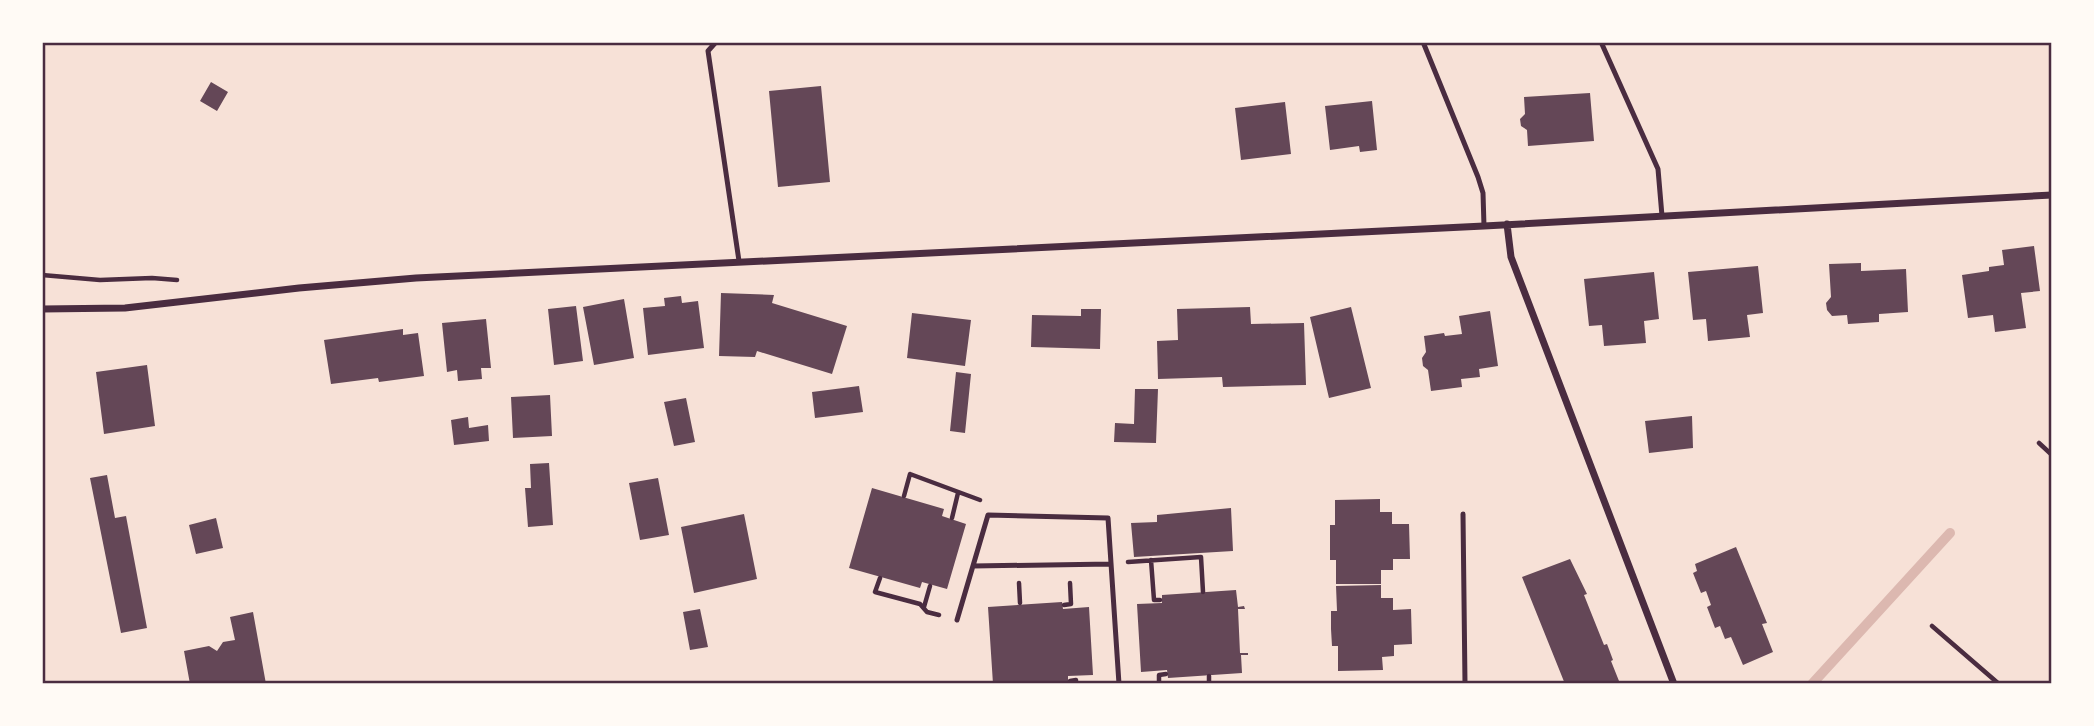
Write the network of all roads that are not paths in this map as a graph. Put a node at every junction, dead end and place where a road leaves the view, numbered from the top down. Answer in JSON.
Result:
{"nodes":[{"id":1,"x":716,"y":42,"type":"edge"},
{"id":2,"x":1423,"y":42,"type":"edge"},
{"id":3,"x":1601,"y":42,"type":"edge"},
{"id":4,"x":2052,"y":195,"type":"edge"},
{"id":5,"x":1662,"y":216,"type":"junction"},
{"id":6,"x":1507,"y":225,"type":"junction"},
{"id":7,"x":1484,"y":226,"type":"junction"},
{"id":8,"x":739,"y":261,"type":"junction"},
{"id":9,"x":42,"y":309,"type":"edge"},
{"id":10,"x":1463,"y":514,"type":"dead end"},
{"id":11,"x":1111,"y":563,"type":"junction"},
{"id":12,"x":973,"y":566,"type":"junction"},
{"id":13,"x":957,"y":620,"type":"road end"},
{"id":14,"x":1119,"y":684,"type":"edge"},
{"id":15,"x":1465,"y":684,"type":"edge"},
{"id":16,"x":1674,"y":684,"type":"edge"}],
"edges":[{"from":1,"to":8,"type":"lane"},
{"from":2,"to":7,"type":"lane"},
{"from":3,"to":5,"type":"lane"},
{"from":4,"to":5,"type":"street"},
{"from":5,"to":6,"type":"street"},
{"from":6,"to":7,"type":"street"},
{"from":6,"to":16,"type":"street"},
{"from":7,"to":8,"type":"street"},
{"from":8,"to":9,"type":"street"},
{"from":10,"to":15,"type":"lane"},
{"from":11,"to":12,"type":"lane"},
{"from":11,"to":12,"type":"lane"},
{"from":11,"to":14,"type":"lane"},
{"from":12,"to":13,"type":"lane"}]}
